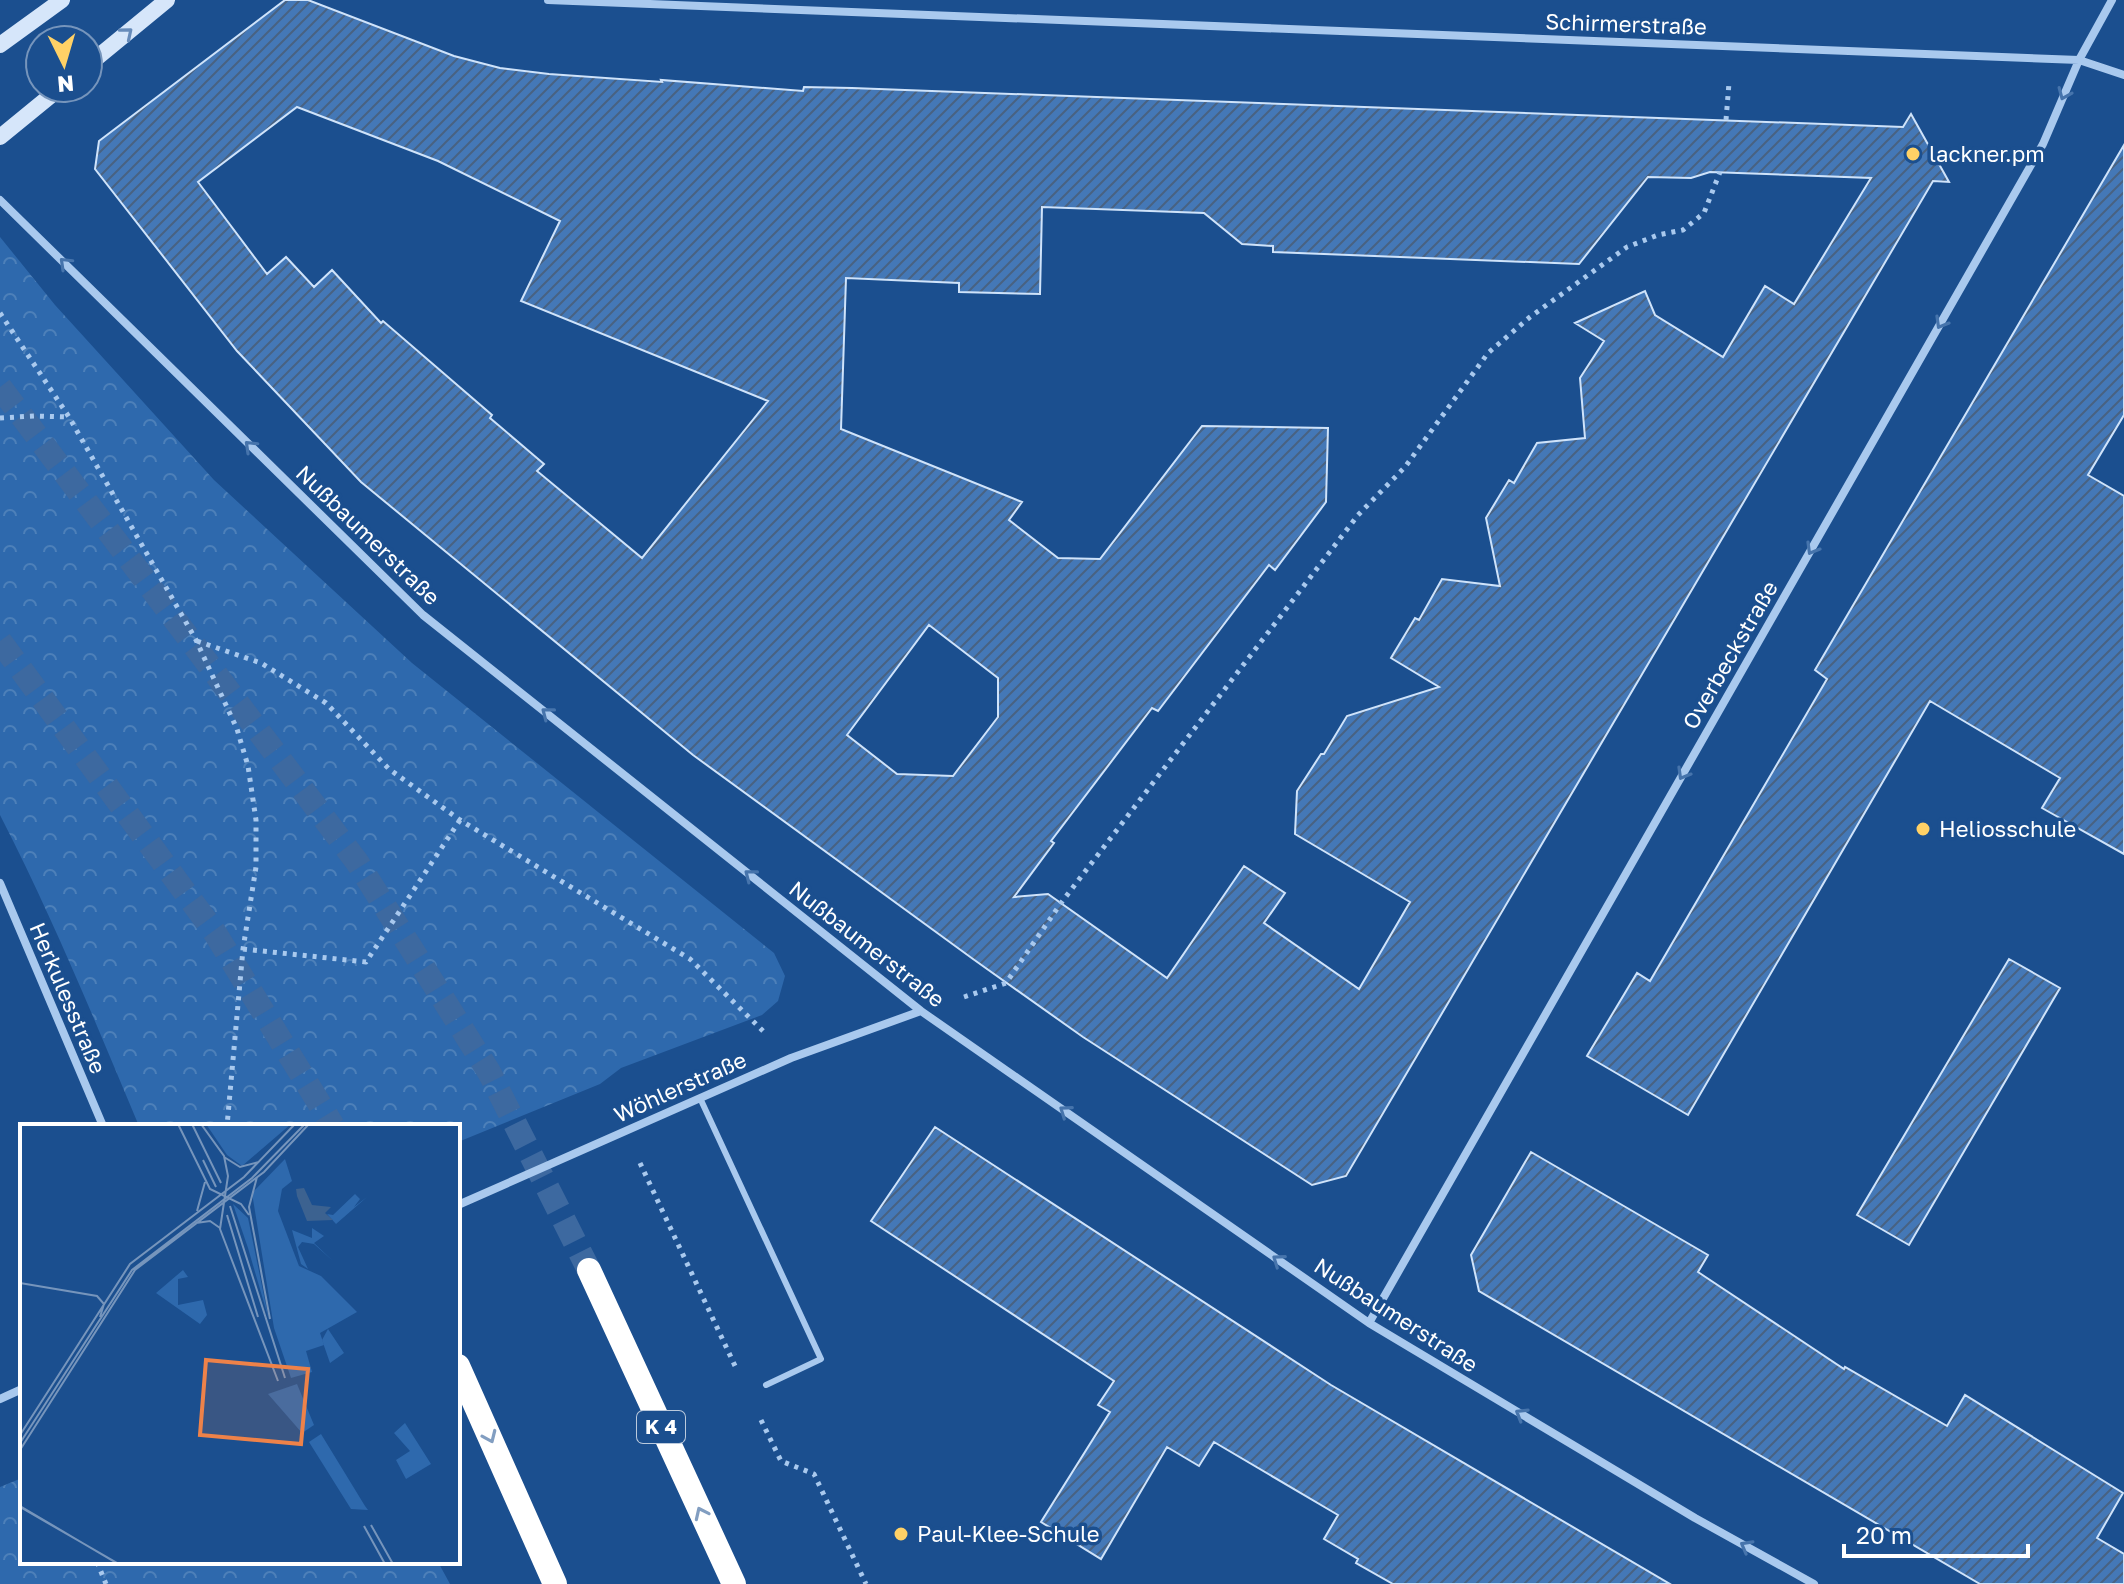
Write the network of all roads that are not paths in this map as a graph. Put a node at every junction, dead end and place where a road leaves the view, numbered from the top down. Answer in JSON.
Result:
{"nodes":[{"id":1,"x":62,"y":0,"type":"edge"},
{"id":2,"x":167,"y":0,"type":"edge"},
{"id":3,"x":548,"y":0,"type":"edge"},
{"id":4,"x":2112,"y":0,"type":"edge"},
{"id":5,"x":0,"y":45,"type":"edge"},
{"id":6,"x":104,"y":52,"type":"edge"},
{"id":7,"x":2079,"y":60,"type":"junction"},
{"id":8,"x":2124,"y":75,"type":"edge"},
{"id":9,"x":40,"y":104,"type":"edge"},
{"id":10,"x":0,"y":137,"type":"edge"},
{"id":11,"x":0,"y":200,"type":"edge"},
{"id":12,"x":0,"y":883,"type":"edge"},
{"id":13,"x":921,"y":1011,"type":"junction"},
{"id":14,"x":700,"y":1098,"type":"junction"},
{"id":15,"x":102,"y":1124,"type":"edge"},
{"id":16,"x":460,"y":1204,"type":"edge"},
{"id":17,"x":589,"y":1270,"type":"tunnel mouth"},
{"id":18,"x":1369,"y":1323,"type":"junction"},
{"id":19,"x":460,"y":1370,"type":"edge"},
{"id":20,"x":766,"y":1385,"type":"dead end"},
{"id":21,"x":20,"y":1390,"type":"edge"},
{"id":22,"x":0,"y":1399,"type":"edge"},
{"id":23,"x":555,"y":1584,"type":"edge"},
{"id":24,"x":734,"y":1584,"type":"edge"},
{"id":25,"x":1814,"y":1584,"type":"edge"}],
"edges":[{"from":1,"to":5,"type":"street"},
{"from":6,"to":2,"type":"street","one_way":true},
{"from":3,"to":7,"type":"street","name":"Schirmerstraße"},
{"from":4,"to":7,"type":"street","name":"Overbeckstraße"},
{"from":7,"to":8,"type":"street","name":"Schirmerstraße"},
{"from":7,"to":18,"type":"street","name":"Overbeckstraße","one_way":true},
{"from":9,"to":10,"type":"street"},
{"from":13,"to":11,"type":"street","name":"Nußbaumerstraße","one_way":true},
{"from":12,"to":15,"type":"street","name":"Herkulesstraße"},
{"from":13,"to":14,"type":"street","name":"Wöhlerstraße"},
{"from":18,"to":13,"type":"street","name":"Nußbaumerstraße","one_way":true},
{"from":14,"to":16,"type":"street","name":"Wöhlerstraße"},
{"from":14,"to":20,"type":"lane"},
{"from":24,"to":17,"type":"highway","number":"K 4","one_way":true},
{"from":25,"to":18,"type":"street","name":"Nußbaumerstraße","one_way":true},
{"from":19,"to":23,"type":"highway","one_way":true},
{"from":21,"to":22,"type":"street"}]}
